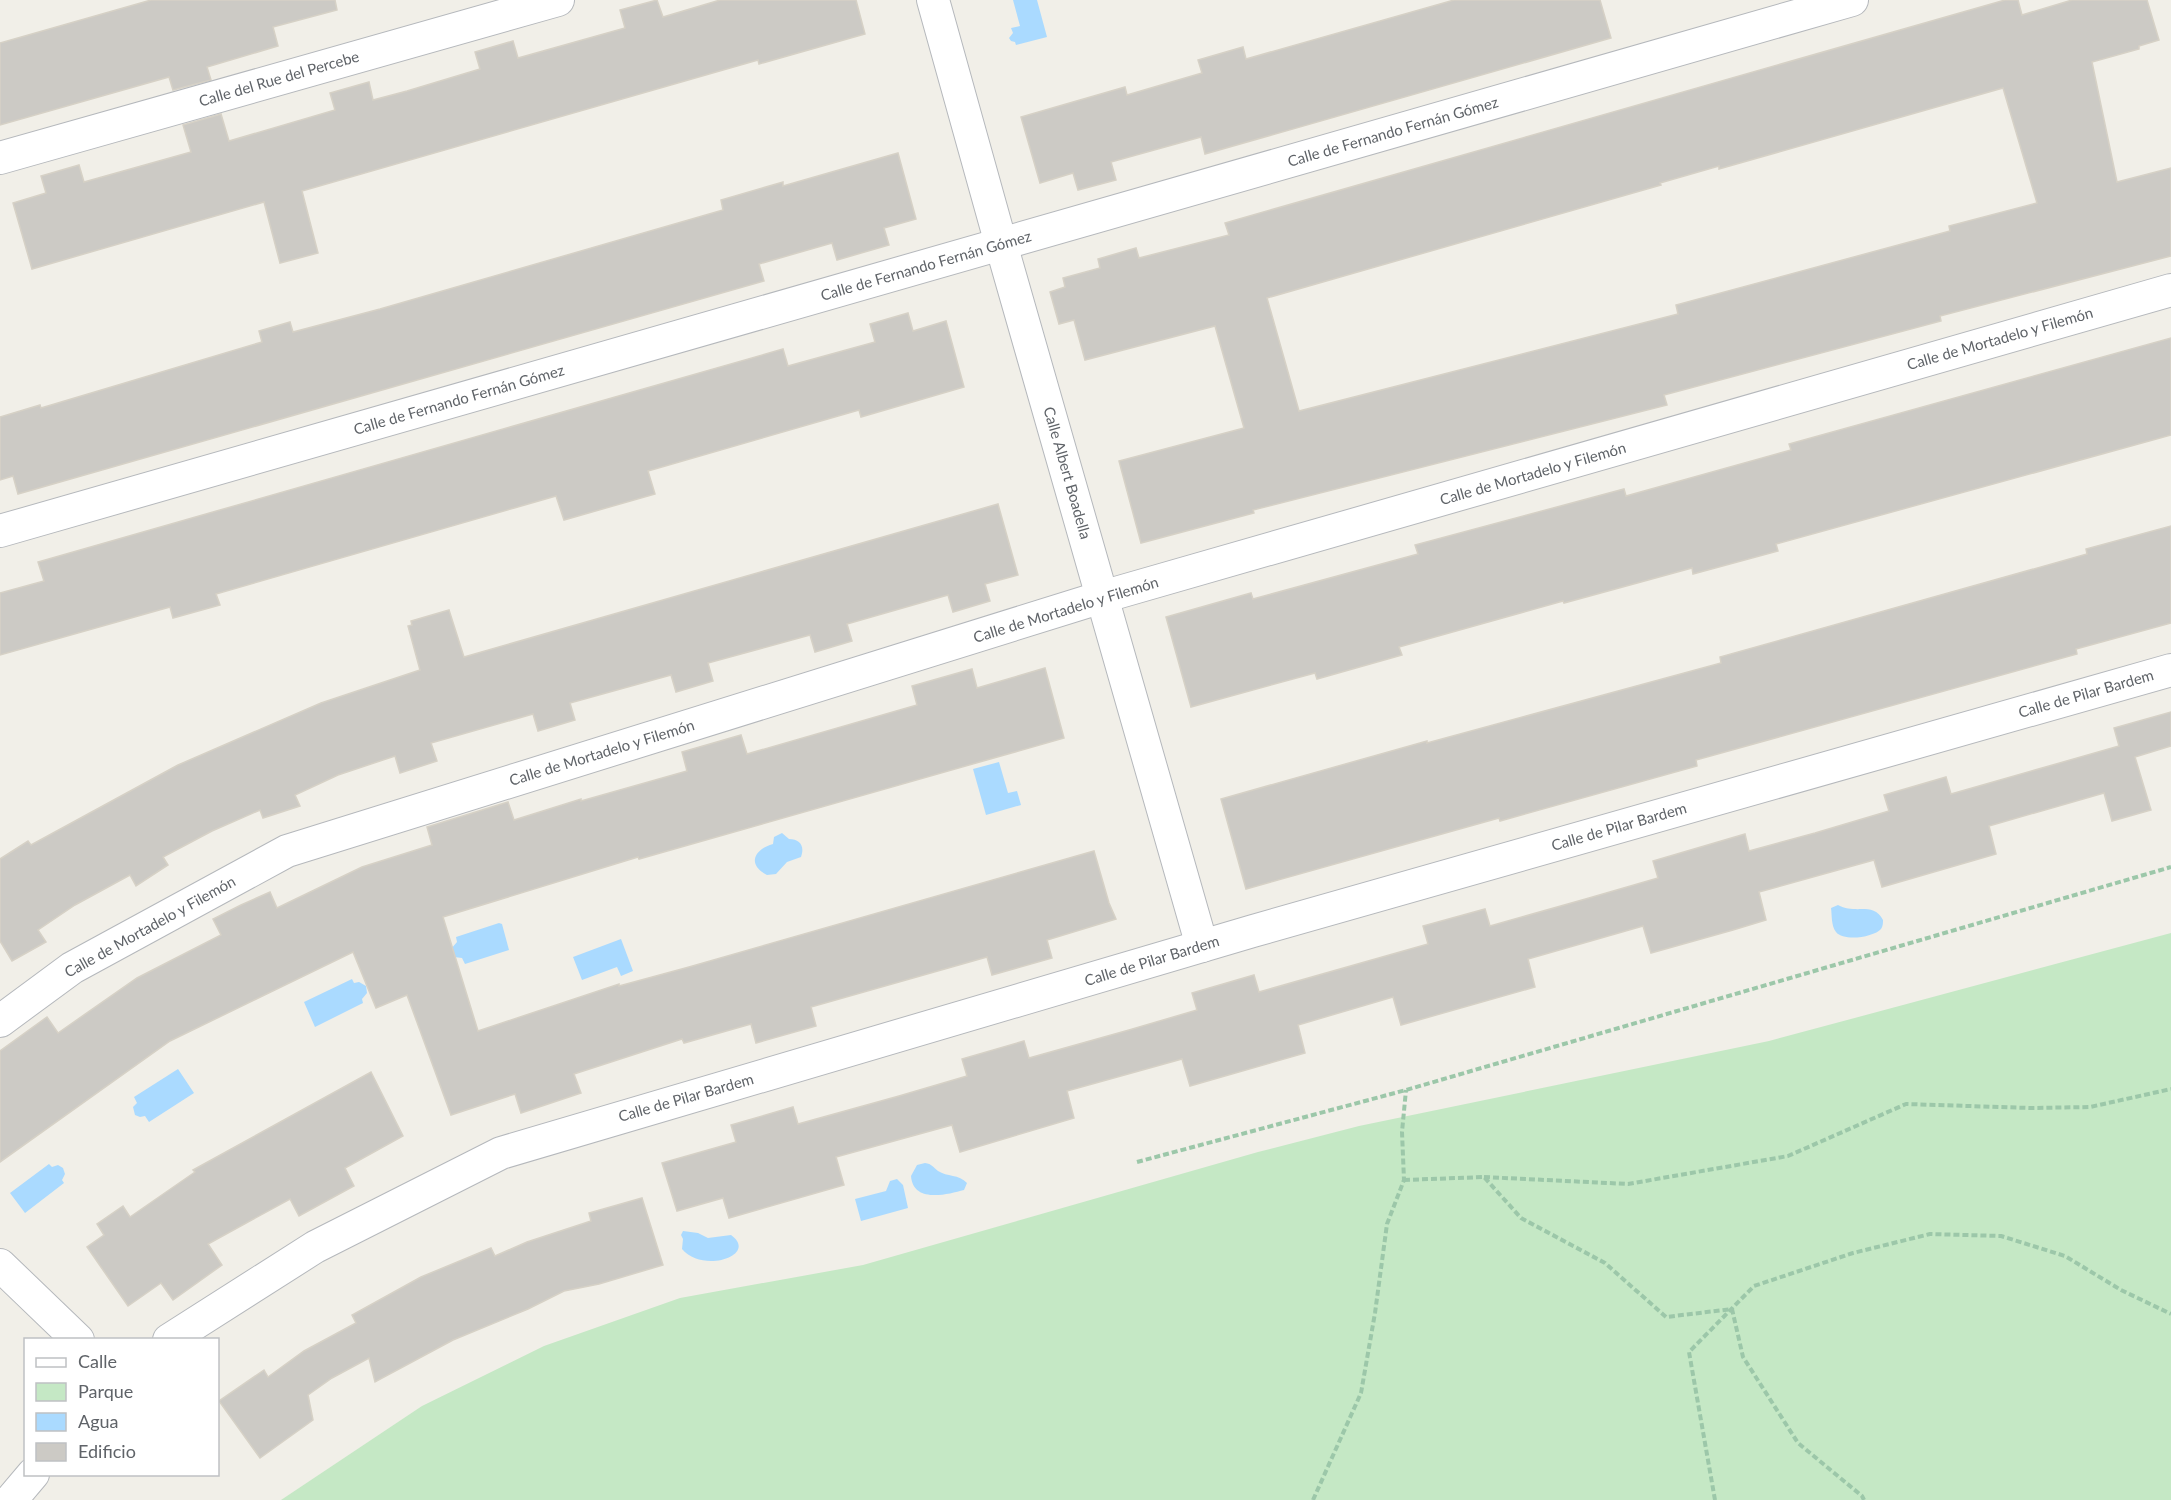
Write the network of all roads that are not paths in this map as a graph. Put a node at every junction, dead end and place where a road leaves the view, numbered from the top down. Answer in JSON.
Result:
{"nodes":[{"id":1,"x":558,"y":0,"type":"edge"},
{"id":2,"x":933,"y":0,"type":"edge"},
{"id":3,"x":1852,"y":0,"type":"edge"},
{"id":4,"x":0,"y":158,"type":"edge"},
{"id":5,"x":1001,"y":244,"type":"junction"},
{"id":6,"x":2171,"y":290,"type":"edge"},
{"id":7,"x":0,"y":531,"type":"edge"},
{"id":8,"x":1102,"y":597,"type":"junction"},
{"id":9,"x":2171,"y":670,"type":"edge"},
{"id":10,"x":1202,"y":946,"type":"junction"},
{"id":11,"x":0,"y":1021,"type":"edge"},
{"id":12,"x":0,"y":1265,"type":"edge"},
{"id":13,"x":76,"y":1338,"type":"edge"},
{"id":14,"x":172,"y":1338,"type":"edge"},
{"id":15,"x":31,"y":1476,"type":"edge"},
{"id":16,"x":11,"y":1500,"type":"edge"}],
"edges":[{"from":1,"to":4,"type":"street","name":"Calle del Rue del Percebe"},
{"from":2,"to":5,"type":"street","name":"Calle Albert Boadella"},
{"from":3,"to":5,"type":"street","name":"Calle de Fernando Fernán Gómez"},
{"from":5,"to":7,"type":"street","name":"Calle de Fernando Fernán Gómez"},
{"from":5,"to":8,"type":"street","name":"Calle Albert Boadella"},
{"from":6,"to":8,"type":"street","name":"Calle de Mortadelo y Filemón"},
{"from":8,"to":10,"type":"street","name":"Calle Albert Boadella"},
{"from":8,"to":11,"type":"street","name":"Calle de Mortadelo y Filemón"},
{"from":9,"to":10,"type":"street","name":"Calle de Pilar Bardem"},
{"from":10,"to":14,"type":"street","name":"Calle de Pilar Bardem"},
{"from":12,"to":13,"type":"street"},
{"from":15,"to":16,"type":"street"}]}
